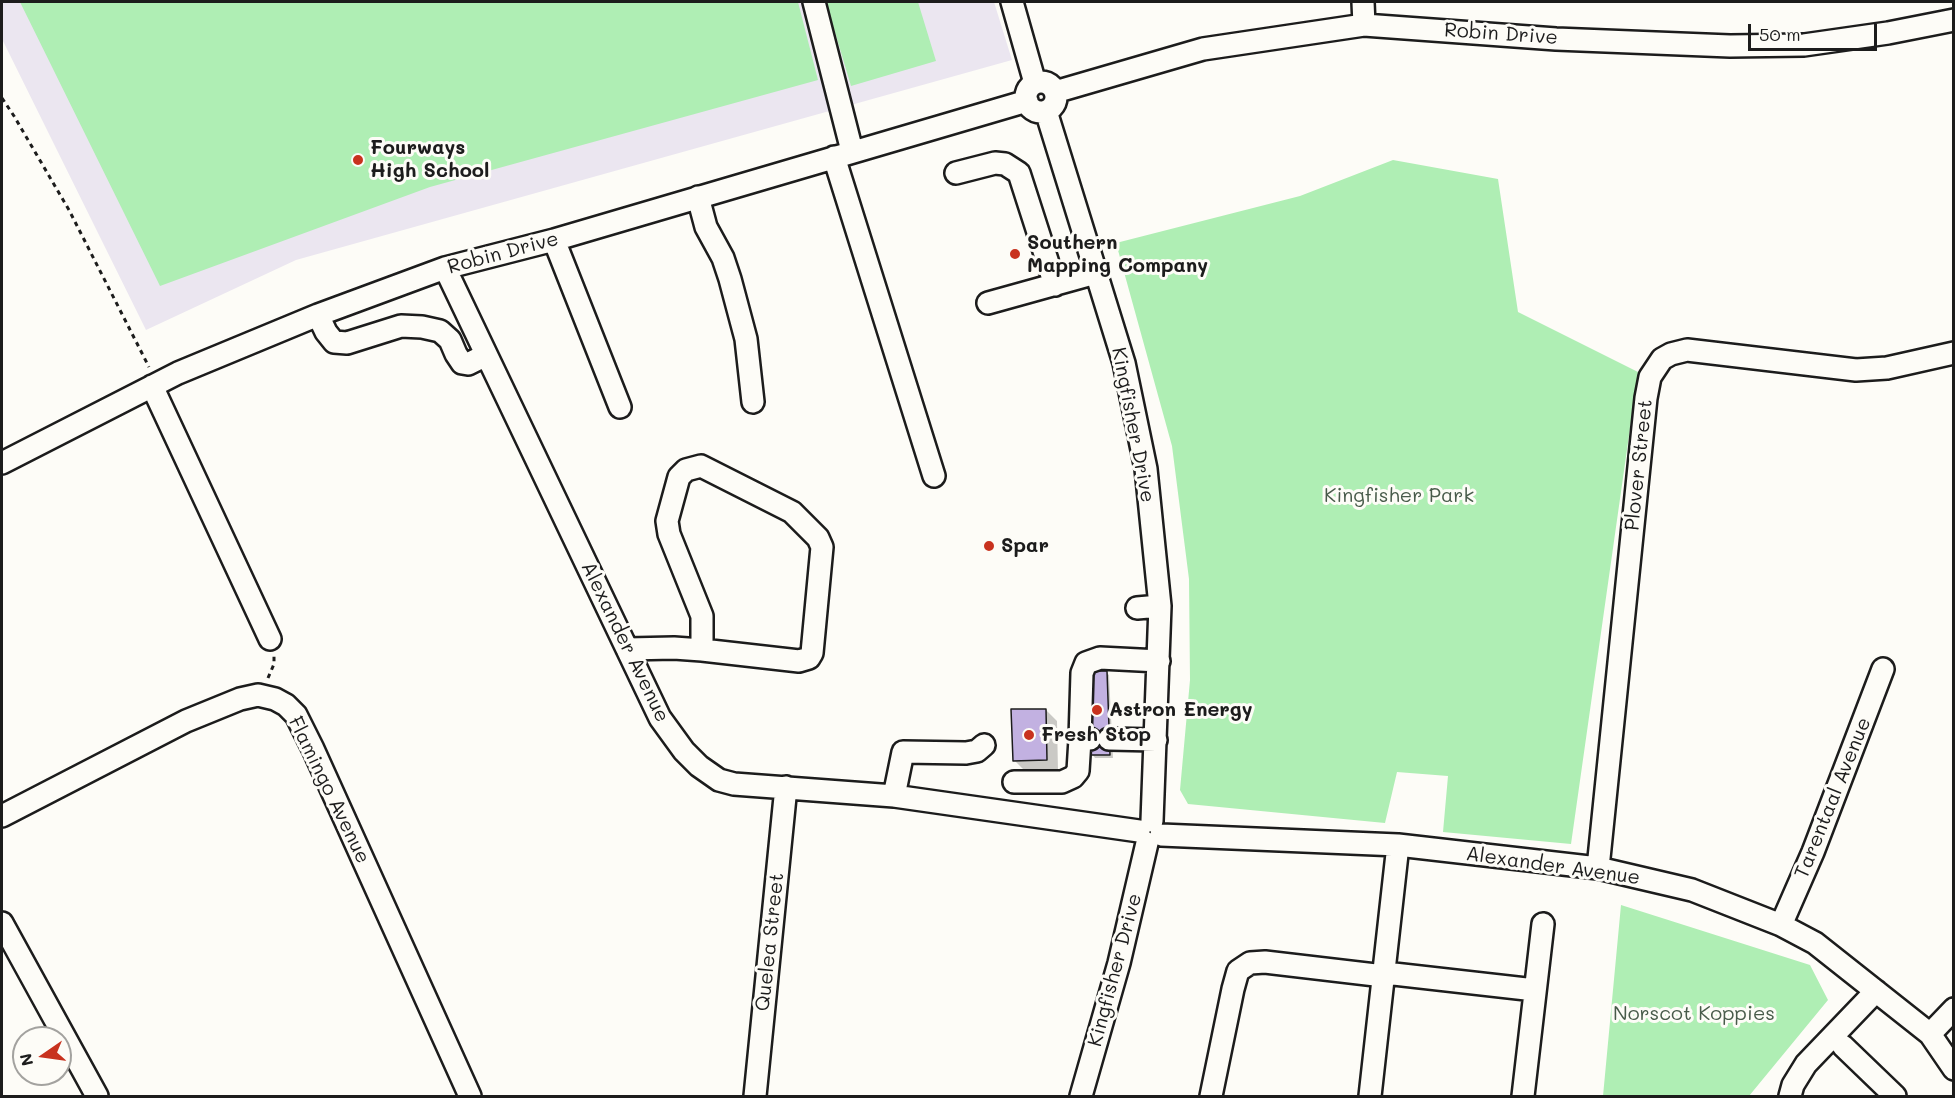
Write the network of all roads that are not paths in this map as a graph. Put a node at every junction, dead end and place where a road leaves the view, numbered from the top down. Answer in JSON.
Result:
{"nodes":[{"id":1,"x":814,"y":2,"type":"edge"},
{"id":2,"x":1012,"y":2,"type":"edge"},
{"id":3,"x":1363,"y":2,"type":"edge"},
{"id":4,"x":1953,"y":20,"type":"edge"},
{"id":5,"x":1364,"y":25,"type":"junction"},
{"id":6,"x":1031,"y":92,"type":"junction"},
{"id":7,"x":1051,"y":101,"type":"junction"},
{"id":8,"x":843,"y":154,"type":"junction"},
{"id":9,"x":956,"y":173,"type":"dead end"},
{"id":10,"x":698,"y":197,"type":"junction"},
{"id":11,"x":554,"y":240,"type":"junction"},
{"id":12,"x":445,"y":268,"type":"junction"},
{"id":13,"x":1096,"y":273,"type":"junction"},
{"id":14,"x":1055,"y":285,"type":"junction"},
{"id":15,"x":988,"y":303,"type":"dead end"},
{"id":16,"x":318,"y":315,"type":"junction"},
{"id":17,"x":1953,"y":353,"type":"edge"},
{"id":18,"x":486,"y":355,"type":"junction"},
{"id":19,"x":155,"y":385,"type":"junction"},
{"id":20,"x":753,"y":402,"type":"dead end"},
{"id":21,"x":620,"y":406,"type":"dead end"},
{"id":22,"x":2,"y":464,"type":"edge"},
{"id":23,"x":934,"y":476,"type":"dead end"},
{"id":24,"x":1160,"y":606,"type":"junction"},
{"id":25,"x":1137,"y":608,"type":"dead end"},
{"id":26,"x":270,"y":639,"type":"road end"},
{"id":27,"x":627,"y":649,"type":"junction"},
{"id":28,"x":702,"y":650,"type":"junction"},
{"id":29,"x":1158,"y":661,"type":"junction"},
{"id":30,"x":1883,"y":669,"type":"dead end"},
{"id":31,"x":1093,"y":739,"type":"junction"},
{"id":32,"x":1156,"y":741,"type":"junction"},
{"id":33,"x":984,"y":745,"type":"dead end"},
{"id":34,"x":1014,"y":782,"type":"dead end"},
{"id":35,"x":786,"y":787,"type":"junction"},
{"id":36,"x":894,"y":796,"type":"junction"},
{"id":37,"x":2,"y":816,"type":"edge"},
{"id":38,"x":1150,"y":832,"type":"junction"},
{"id":39,"x":1398,"y":845,"type":"junction"},
{"id":40,"x":1598,"y":868,"type":"junction"},
{"id":41,"x":2,"y":923,"type":"edge"},
{"id":42,"x":1543,"y":924,"type":"dead end"},
{"id":43,"x":1781,"y":926,"type":"junction"},
{"id":44,"x":1384,"y":974,"type":"junction"},
{"id":45,"x":1535,"y":990,"type":"junction"},
{"id":46,"x":1876,"y":991,"type":"junction"},
{"id":47,"x":1953,"y":1009,"type":"edge"},
{"id":48,"x":1930,"y":1034,"type":"junction"},
{"id":49,"x":1843,"y":1046,"type":"dead end"},
{"id":50,"x":1953,"y":1069,"type":"edge"},
{"id":51,"x":97,"y":1096,"type":"edge"},
{"id":52,"x":470,"y":1096,"type":"edge"},
{"id":53,"x":755,"y":1096,"type":"edge"},
{"id":54,"x":1081,"y":1096,"type":"edge"},
{"id":55,"x":1211,"y":1096,"type":"edge"},
{"id":56,"x":1370,"y":1096,"type":"edge"},
{"id":57,"x":1524,"y":1096,"type":"edge"},
{"id":58,"x":1790,"y":1096,"type":"edge"},
{"id":59,"x":1895,"y":1096,"type":"edge"}],
"edges":[{"from":1,"to":8,"type":"street"},
{"from":2,"to":6,"type":"street"},
{"from":3,"to":5,"type":"street"},
{"from":4,"to":5,"type":"street","name":"Robin Drive"},
{"from":5,"to":7,"type":"street","name":"Robin Drive"},
{"from":6,"to":7,"type":"street"},
{"from":6,"to":8,"type":"street","name":"Robin Drive"},
{"from":7,"to":13,"type":"street","name":"Kingfisher Drive"},
{"from":8,"to":10,"type":"street","name":"Robin Drive"},
{"from":8,"to":23,"type":"street"},
{"from":9,"to":14,"type":"street"},
{"from":10,"to":11,"type":"street","name":"Robin Drive"},
{"from":10,"to":20,"type":"street"},
{"from":11,"to":12,"type":"street","name":"Robin Drive"},
{"from":11,"to":21,"type":"street"},
{"from":12,"to":16,"type":"street","name":"Robin Drive"},
{"from":12,"to":18,"type":"street","name":"Alexander Avenue"},
{"from":13,"to":14,"type":"street"},
{"from":13,"to":24,"type":"street","name":"Kingfisher Drive"},
{"from":14,"to":15,"type":"street"},
{"from":16,"to":18,"type":"street"},
{"from":16,"to":19,"type":"street","name":"Robin Drive"},
{"from":17,"to":40,"type":"street","name":"Plover Street"},
{"from":18,"to":27,"type":"street","name":"Alexander Avenue"},
{"from":19,"to":22,"type":"street","name":"Robin Drive"},
{"from":19,"to":26,"type":"street"},
{"from":24,"to":25,"type":"street"},
{"from":24,"to":29,"type":"street","name":"Kingfisher Drive"},
{"from":27,"to":28,"type":"street"},
{"from":27,"to":35,"type":"street","name":"Alexander Avenue"},
{"from":28,"to":28,"type":"street"},
{"from":29,"to":31,"type":"street"},
{"from":29,"to":32,"type":"street","name":"Kingfisher Drive"},
{"from":30,"to":43,"type":"street","name":"Tarentaal Avenue"},
{"from":31,"to":32,"type":"street"},
{"from":31,"to":34,"type":"street"},
{"from":32,"to":38,"type":"street","name":"Kingfisher Drive"},
{"from":33,"to":36,"type":"street"},
{"from":35,"to":36,"type":"street","name":"Alexander Avenue"},
{"from":35,"to":53,"type":"street","name":"Quelea Street"},
{"from":36,"to":38,"type":"street","name":"Alexander Avenue"},
{"from":37,"to":52,"type":"street","name":"Flamingo Avenue"},
{"from":38,"to":39,"type":"street","name":"Alexander Avenue"},
{"from":38,"to":54,"type":"street","name":"Kingfisher Drive"},
{"from":39,"to":40,"type":"street","name":"Alexander Avenue"},
{"from":39,"to":44,"type":"street"},
{"from":40,"to":43,"type":"street","name":"Alexander Avenue"},
{"from":41,"to":51,"type":"street"},
{"from":42,"to":45,"type":"street"},
{"from":43,"to":46,"type":"street","name":"Alexander Avenue"},
{"from":44,"to":45,"type":"street"},
{"from":44,"to":55,"type":"street"},
{"from":44,"to":56,"type":"street"},
{"from":45,"to":57,"type":"street"},
{"from":46,"to":48,"type":"street","name":"Alexander Avenue"},
{"from":46,"to":58,"type":"street"},
{"from":47,"to":48,"type":"street"},
{"from":48,"to":50,"type":"street","name":"Alexander Avenue"},
{"from":49,"to":59,"type":"street"}]}
